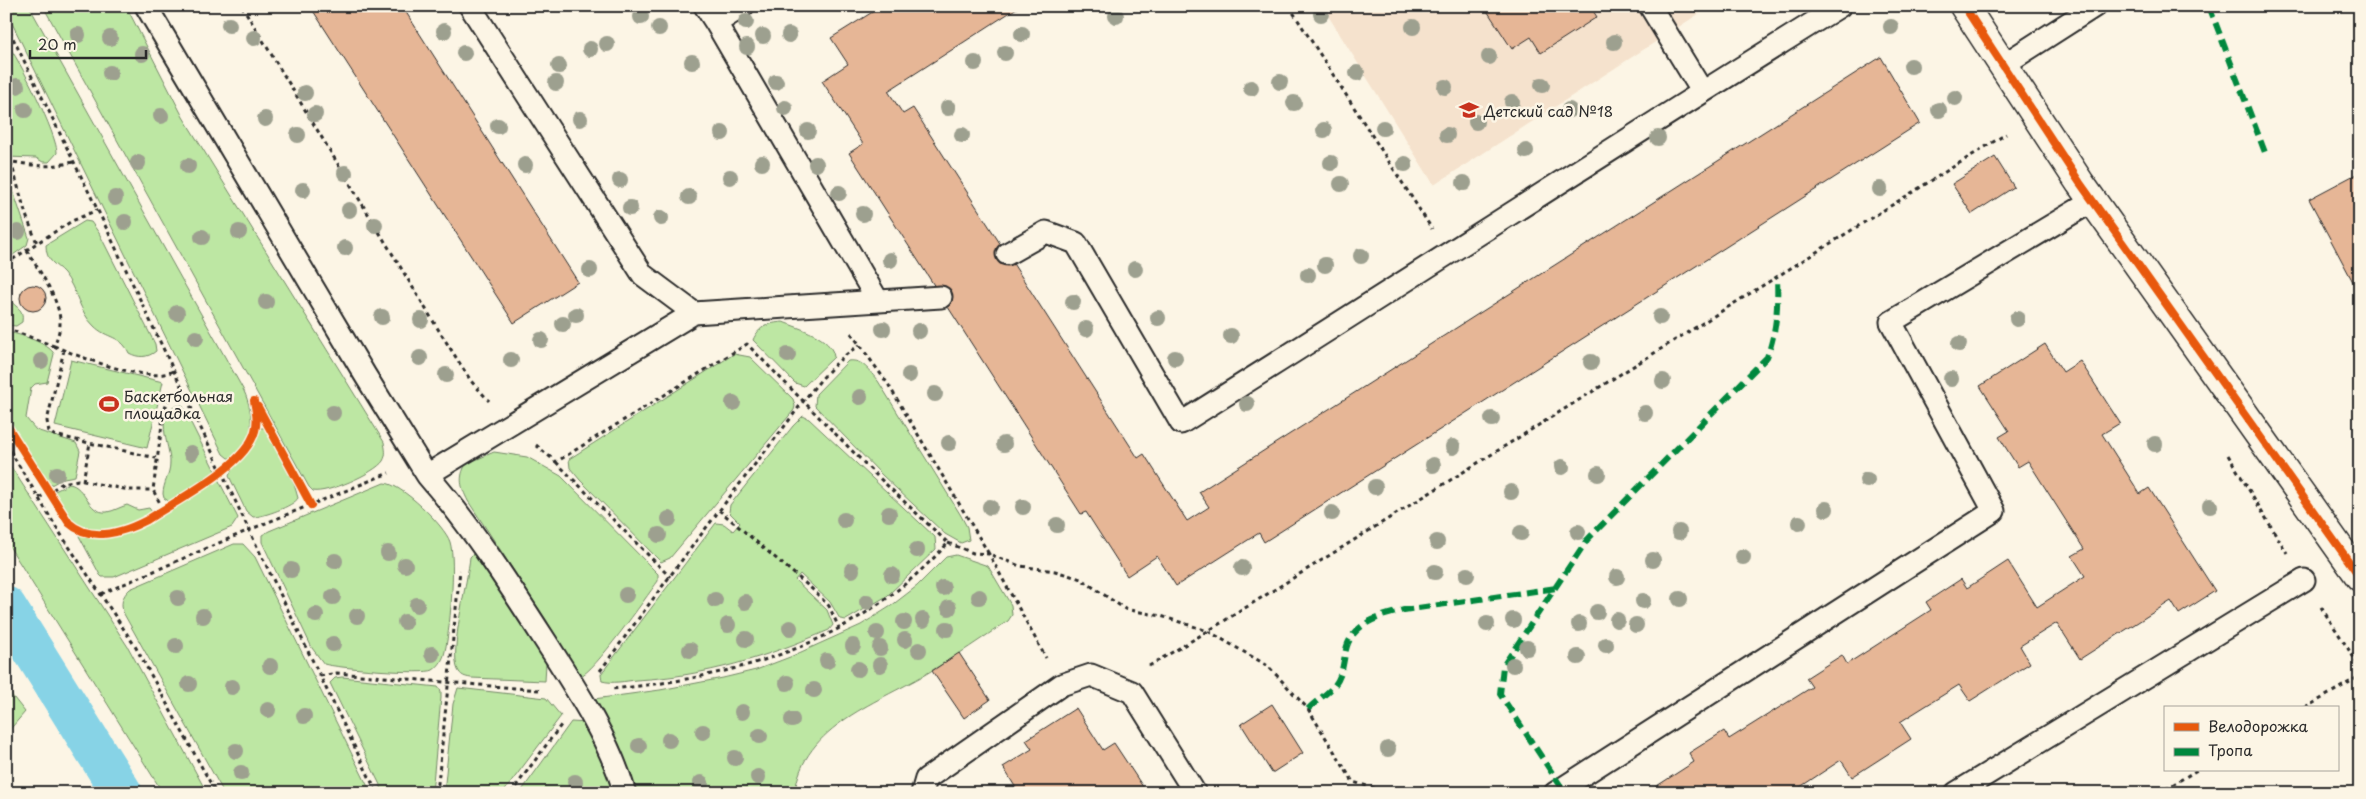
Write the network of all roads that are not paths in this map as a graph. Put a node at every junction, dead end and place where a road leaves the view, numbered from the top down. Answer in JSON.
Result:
{"nodes":[{"id":1,"x":146,"y":6,"type":"edge"},
{"id":2,"x":470,"y":6,"type":"edge"},
{"id":3,"x":743,"y":6,"type":"edge"},
{"id":4,"x":1650,"y":6,"type":"edge"},
{"id":5,"x":1840,"y":6,"type":"edge"},
{"id":6,"x":1964,"y":6,"type":"edge"},
{"id":7,"x":2095,"y":6,"type":"edge"},
{"id":8,"x":711,"y":15,"type":"edge"},
{"id":9,"x":2003,"y":65,"type":"junction"},
{"id":10,"x":1702,"y":91,"type":"junction"},
{"id":11,"x":2094,"y":200,"type":"junction"},
{"id":12,"x":1007,"y":254,"type":"dead end"},
{"id":13,"x":941,"y":297,"type":"dead end"},
{"id":14,"x":878,"y":301,"type":"junction"},
{"id":15,"x":694,"y":313,"type":"junction"},
{"id":16,"x":427,"y":475,"type":"junction"},
{"id":17,"x":2360,"y":577,"type":"edge"},
{"id":18,"x":2304,"y":580,"type":"road end"},
{"id":19,"x":625,"y":793,"type":"edge"},
{"id":20,"x":922,"y":793,"type":"edge"},
{"id":21,"x":1195,"y":793,"type":"edge"},
{"id":22,"x":1555,"y":793,"type":"edge"},
{"id":23,"x":1956,"y":793,"type":"edge"}],
"edges":[{"from":1,"to":16,"type":"lane"},
{"from":2,"to":15,"type":"lane"},
{"from":3,"to":8,"type":"lane"},
{"from":4,"to":10,"type":"lane"},
{"from":5,"to":10,"type":"lane"},
{"from":6,"to":9,"type":"street"},
{"from":7,"to":9,"type":"lane"},
{"from":8,"to":14,"type":"lane"},
{"from":9,"to":11,"type":"street"},
{"from":10,"to":12,"type":"lane"},
{"from":11,"to":17,"type":"street"},
{"from":11,"to":22,"type":"lane"},
{"from":13,"to":14,"type":"lane"},
{"from":14,"to":15,"type":"lane"},
{"from":15,"to":16,"type":"lane"},
{"from":16,"to":19,"type":"lane"},
{"from":18,"to":23,"type":"lane"},
{"from":20,"to":21,"type":"lane"}]}
